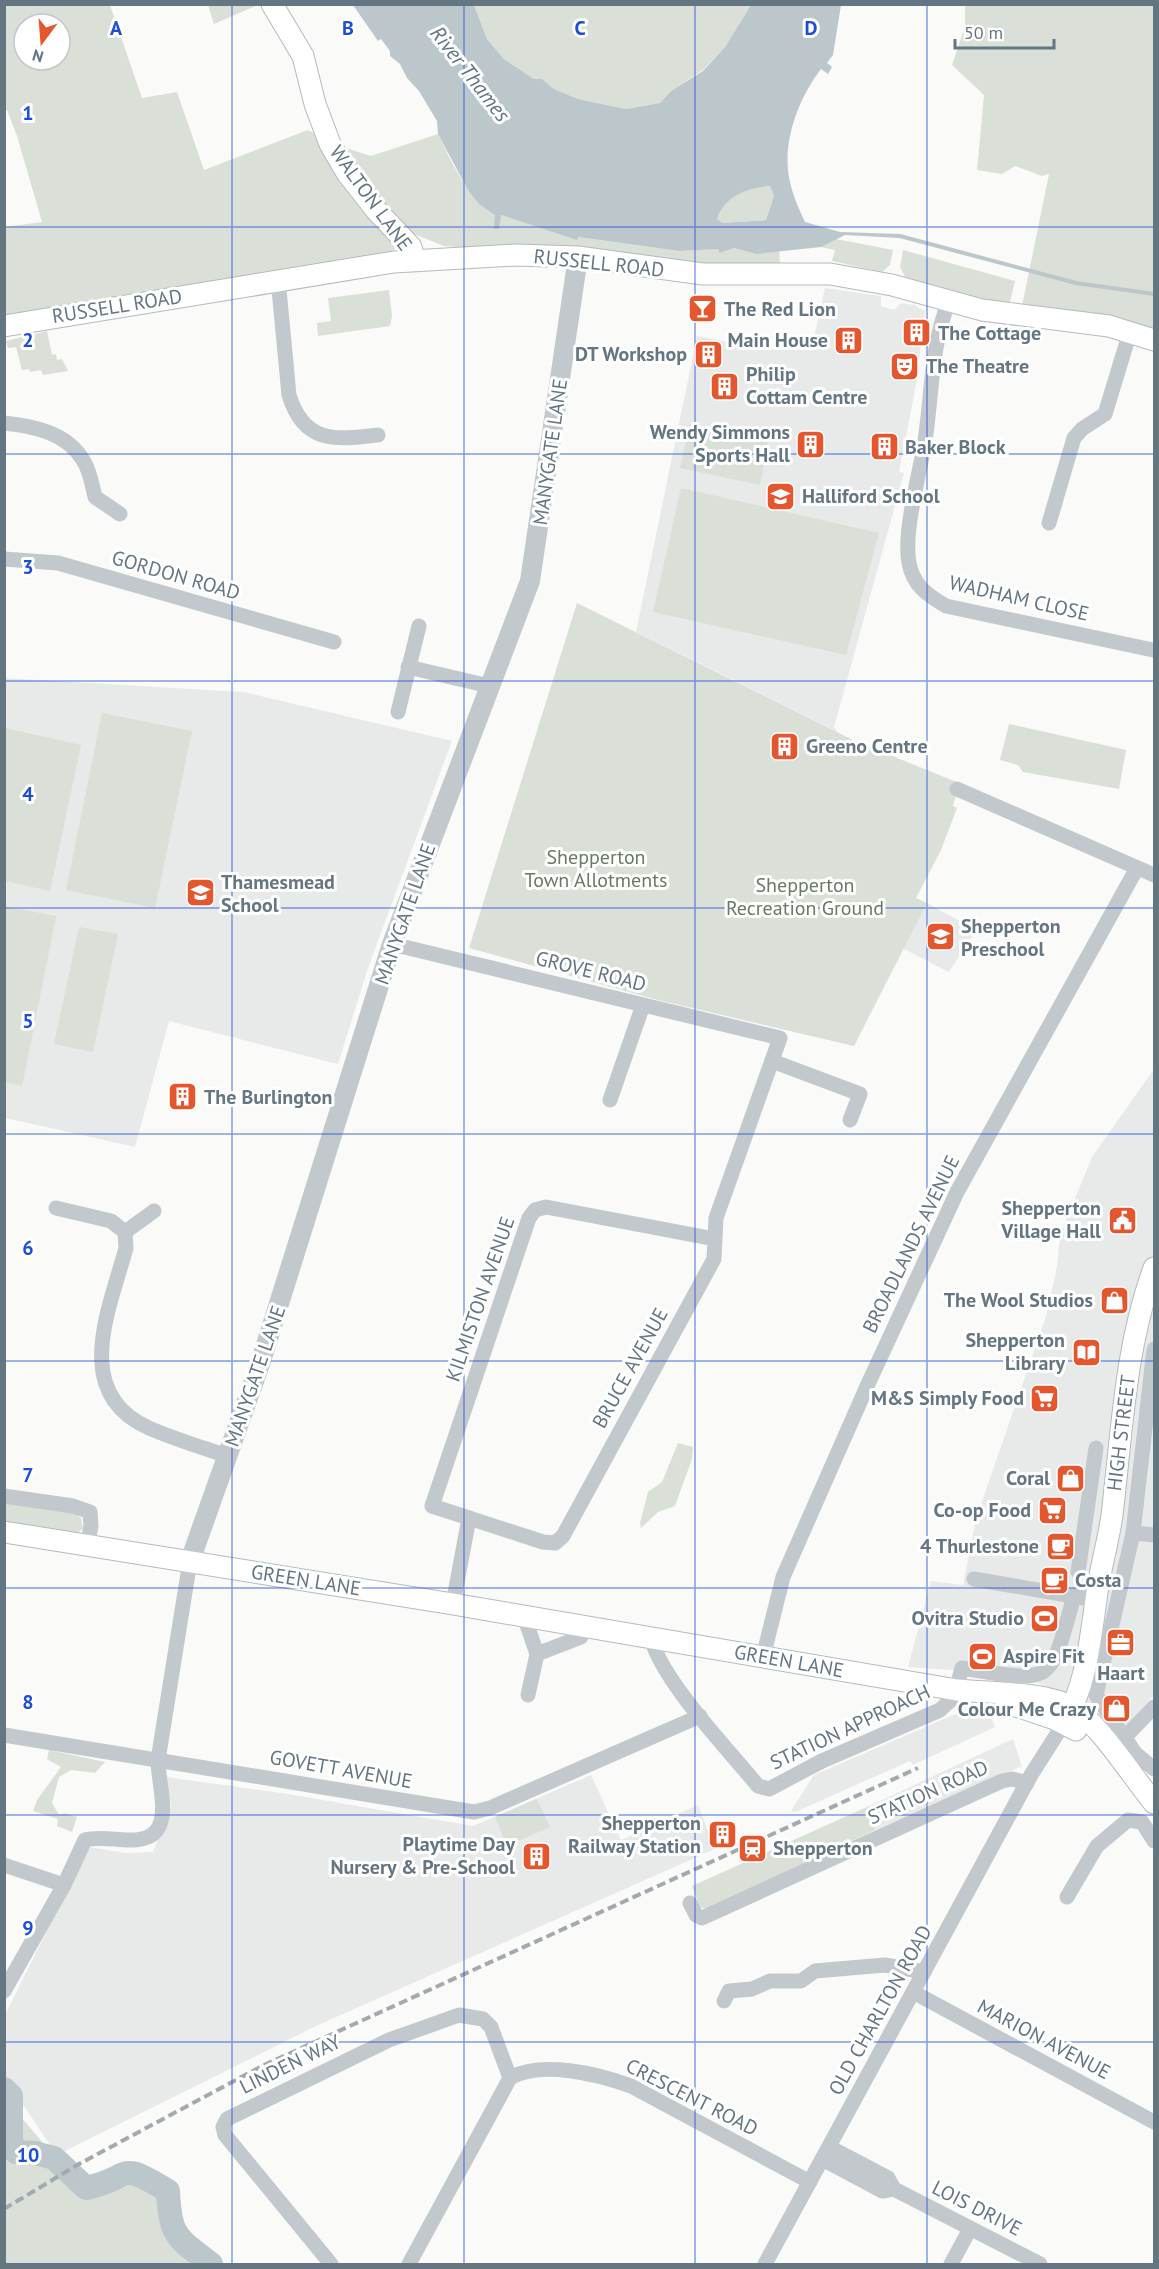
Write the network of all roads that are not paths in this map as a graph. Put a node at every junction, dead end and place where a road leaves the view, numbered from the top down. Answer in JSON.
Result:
{"nodes":[{"id":1,"x":272,"y":4,"type":"edge"},
{"id":2,"x":578,"y":257,"type":"junction"},
{"id":3,"x":414,"y":260,"type":"junction"},
{"id":4,"x":278,"y":279,"type":"junction"},
{"id":5,"x":949,"y":301,"type":"junction"},
{"id":6,"x":4,"y":326,"type":"edge"},
{"id":7,"x":1130,"y":332,"type":"junction"},
{"id":8,"x":1155,"y":340,"type":"edge"},
{"id":9,"x":4,"y":423,"type":"edge"},
{"id":10,"x":378,"y":435,"type":"dead end"},
{"id":11,"x":120,"y":514,"type":"dead end"},
{"id":12,"x":1049,"y":523,"type":"dead end"},
{"id":13,"x":4,"y":559,"type":"edge"},
{"id":14,"x":419,"y":626,"type":"dead end"},
{"id":15,"x":334,"y":642,"type":"dead end"},
{"id":16,"x":1153,"y":651,"type":"edge"},
{"id":17,"x":408,"y":667,"type":"junction"},
{"id":18,"x":489,"y":686,"type":"junction"},
{"id":19,"x":398,"y":712,"type":"dead end"},
{"id":20,"x":957,"y":789,"type":"dead end"},
{"id":21,"x":1137,"y":868,"type":"junction"},
{"id":22,"x":1155,"y":876,"type":"edge"},
{"id":23,"x":393,"y":944,"type":"junction"},
{"id":24,"x":644,"y":1005,"type":"junction"},
{"id":25,"x":780,"y":1038,"type":"joint"},
{"id":26,"x":772,"y":1061,"type":"junction"},
{"id":27,"x":610,"y":1100,"type":"dead end"},
{"id":28,"x":850,"y":1120,"type":"dead end"},
{"id":29,"x":56,"y":1208,"type":"dead end"},
{"id":30,"x":154,"y":1211,"type":"dead end"},
{"id":31,"x":125,"y":1233,"type":"junction"},
{"id":32,"x":715,"y":1239,"type":"junction"},
{"id":33,"x":1155,"y":1268,"type":"edge"},
{"id":34,"x":1155,"y":1349,"type":"edge"},
{"id":35,"x":227,"y":1456,"type":"junction"},
{"id":36,"x":1118,"y":1463,"type":"junction"},
{"id":37,"x":4,"y":1496,"type":"edge"},
{"id":38,"x":469,"y":1518,"type":"junction"},
{"id":39,"x":4,"y":1532,"type":"edge"},
{"id":40,"x":1133,"y":1533,"type":"junction"},
{"id":41,"x":1155,"y":1535,"type":"edge"},
{"id":42,"x":1085,"y":1537,"type":"junction"},
{"id":43,"x":1107,"y":1541,"type":"junction"},
{"id":44,"x":87,"y":1546,"type":"junction"},
{"id":45,"x":190,"y":1562,"type":"junction"},
{"id":46,"x":1078,"y":1572,"type":"dead end"},
{"id":47,"x":974,"y":1579,"type":"dead end"},
{"id":48,"x":1074,"y":1596,"type":"junction"},
{"id":49,"x":1096,"y":1600,"type":"junction"},
{"id":50,"x":453,"y":1604,"type":"junction"},
{"id":51,"x":524,"y":1616,"type":"junction"},
{"id":52,"x":586,"y":1626,"type":"junction"},
{"id":53,"x":651,"y":1638,"type":"junction"},
{"id":54,"x":537,"y":1654,"type":"junction"},
{"id":55,"x":763,"y":1657,"type":"junction"},
{"id":56,"x":957,"y":1690,"type":"junction"},
{"id":57,"x":528,"y":1695,"type":"dead end"},
{"id":58,"x":1155,"y":1707,"type":"edge"},
{"id":59,"x":1063,"y":1713,"type":"junction"},
{"id":60,"x":700,"y":1716,"type":"junction"},
{"id":61,"x":4,"y":1736,"type":"edge"},
{"id":62,"x":1124,"y":1738,"type":"junction"},
{"id":63,"x":158,"y":1760,"type":"junction"},
{"id":64,"x":1155,"y":1769,"type":"edge"},
{"id":65,"x":1029,"y":1779,"type":"junction"},
{"id":66,"x":1154,"y":1802,"type":"edge"},
{"id":67,"x":1149,"y":1824,"type":"edge"},
{"id":68,"x":1155,"y":1841,"type":"edge"},
{"id":69,"x":4,"y":1865,"type":"edge"},
{"id":70,"x":64,"y":1885,"type":"junction"},
{"id":71,"x":1067,"y":1897,"type":"dead end"},
{"id":72,"x":690,"y":1903,"type":"dead end"},
{"id":73,"x":924,"y":1972,"type":"junction"},
{"id":74,"x":5,"y":1987,"type":"edge"},
{"id":75,"x":913,"y":1992,"type":"junction"},
{"id":76,"x":724,"y":2001,"type":"dead end"},
{"id":77,"x":510,"y":2078,"type":"junction"},
{"id":78,"x":1155,"y":2122,"type":"edge"},
{"id":79,"x":826,"y":2153,"type":"junction"},
{"id":80,"x":810,"y":2182,"type":"junction"},
{"id":81,"x":970,"y":2229,"type":"junction"},
{"id":82,"x":331,"y":2265,"type":"edge"},
{"id":83,"x":410,"y":2265,"type":"edge"},
{"id":84,"x":765,"y":2265,"type":"edge"},
{"id":85,"x":951,"y":2265,"type":"edge"},
{"id":86,"x":1040,"y":2265,"type":"edge"}],
"edges":[{"from":1,"to":3,"type":"main road","name":"WALTON LANE"},
{"from":2,"to":3,"type":"main road","name":"RUSSELL ROAD"},
{"from":2,"to":5,"type":"main road","name":"RUSSELL ROAD"},
{"from":2,"to":18,"type":"street","name":"MANYGATE LANE"},
{"from":3,"to":4,"type":"main road","name":"RUSSELL ROAD"},
{"from":4,"to":6,"type":"main road","name":"RUSSELL ROAD"},
{"from":4,"to":10,"type":"street"},
{"from":5,"to":7,"type":"main road","name":"RUSSELL ROAD"},
{"from":5,"to":16,"type":"street","name":"WADHAM CLOSE"},
{"from":7,"to":8,"type":"main road","name":"RUSSELL ROAD"},
{"from":7,"to":12,"type":"street"},
{"from":9,"to":11,"type":"street"},
{"from":13,"to":15,"type":"street","name":"GORDON ROAD"},
{"from":14,"to":17,"type":"street"},
{"from":17,"to":18,"type":"street"},
{"from":17,"to":19,"type":"street"},
{"from":18,"to":23,"type":"street","name":"MANYGATE LANE"},
{"from":20,"to":21,"type":"street"},
{"from":21,"to":22,"type":"street"},
{"from":21,"to":55,"type":"street","name":"BROADLANDS AVENUE"},
{"from":23,"to":24,"type":"street","name":"GROVE ROAD"},
{"from":23,"to":35,"type":"street","name":"MANYGATE LANE"},
{"from":24,"to":25,"type":"street","name":"GROVE ROAD"},
{"from":24,"to":27,"type":"street"},
{"from":25,"to":26,"type":"street","name":"BRUCE AVENUE"},
{"from":26,"to":28,"type":"street"},
{"from":26,"to":32,"type":"street","name":"BRUCE AVENUE"},
{"from":29,"to":31,"type":"street"},
{"from":30,"to":31,"type":"street"},
{"from":31,"to":35,"type":"street"},
{"from":32,"to":38,"type":"street","name":"BRUCE AVENUE"},
{"from":32,"to":38,"type":"street","name":"KILMISTON AVENUE"},
{"from":33,"to":36,"type":"main road","name":"HIGH STREET"},
{"from":34,"to":40,"type":"street"},
{"from":35,"to":45,"type":"street","name":"MANYGATE LANE"},
{"from":36,"to":42,"type":"street"},
{"from":36,"to":43,"type":"main road","name":"HIGH STREET"},
{"from":37,"to":44,"type":"street"},
{"from":38,"to":50,"type":"street"},
{"from":39,"to":44,"type":"main road","name":"GREEN LANE"},
{"from":40,"to":41,"type":"street"},
{"from":40,"to":62,"type":"street"},
{"from":42,"to":43,"type":"street"},
{"from":42,"to":46,"type":"street"},
{"from":43,"to":49,"type":"main road","name":"HIGH STREET"},
{"from":44,"to":45,"type":"main road","name":"GREEN LANE"},
{"from":45,"to":50,"type":"main road","name":"GREEN LANE"},
{"from":45,"to":63,"type":"street"},
{"from":47,"to":48,"type":"street"},
{"from":48,"to":49,"type":"street"},
{"from":48,"to":56,"type":"street","name":"STATION APPROACH"},
{"from":49,"to":59,"type":"main road","name":"HIGH STREET"},
{"from":50,"to":51,"type":"main road","name":"GREEN LANE"},
{"from":51,"to":52,"type":"main road","name":"GREEN LANE"},
{"from":51,"to":54,"type":"street"},
{"from":52,"to":53,"type":"main road","name":"GREEN LANE"},
{"from":52,"to":54,"type":"street"},
{"from":53,"to":55,"type":"main road","name":"GREEN LANE"},
{"from":53,"to":60,"type":"street","name":"STATION APPROACH"},
{"from":54,"to":57,"type":"street"},
{"from":55,"to":56,"type":"main road","name":"GREEN LANE"},
{"from":56,"to":59,"type":"main road","name":"GREEN LANE"},
{"from":56,"to":60,"type":"street","name":"STATION APPROACH"},
{"from":58,"to":62,"type":"street"},
{"from":59,"to":65,"type":"street","name":"OLD CHARLTON ROAD"},
{"from":59,"to":66,"type":"main road","name":"GREEN LANE"},
{"from":60,"to":63,"type":"street","name":"GOVETT AVENUE"},
{"from":61,"to":63,"type":"street","name":"GOVETT AVENUE"},
{"from":62,"to":64,"type":"street"},
{"from":63,"to":70,"type":"street"},
{"from":65,"to":72,"type":"street","name":"STATION ROAD"},
{"from":65,"to":73,"type":"street","name":"OLD CHARLTON ROAD"},
{"from":67,"to":68,"type":"street"},
{"from":67,"to":71,"type":"street"},
{"from":69,"to":70,"type":"street"},
{"from":70,"to":74,"type":"street"},
{"from":73,"to":75,"type":"street","name":"OLD CHARLTON ROAD"},
{"from":73,"to":76,"type":"street"},
{"from":75,"to":78,"type":"street","name":"MARION AVENUE"},
{"from":75,"to":79,"type":"street","name":"OLD CHARLTON ROAD"},
{"from":77,"to":80,"type":"street","name":"CRESCENT ROAD"},
{"from":77,"to":82,"type":"street","name":"LINDEN WAY"},
{"from":77,"to":83,"type":"street"},
{"from":79,"to":80,"type":"street","name":"OLD CHARLTON ROAD"},
{"from":79,"to":81,"type":"street","name":"LOIS DRIVE"},
{"from":80,"to":84,"type":"street","name":"OLD CHARLTON ROAD"},
{"from":81,"to":85,"type":"street"},
{"from":81,"to":86,"type":"street","name":"LOIS DRIVE"}]}
